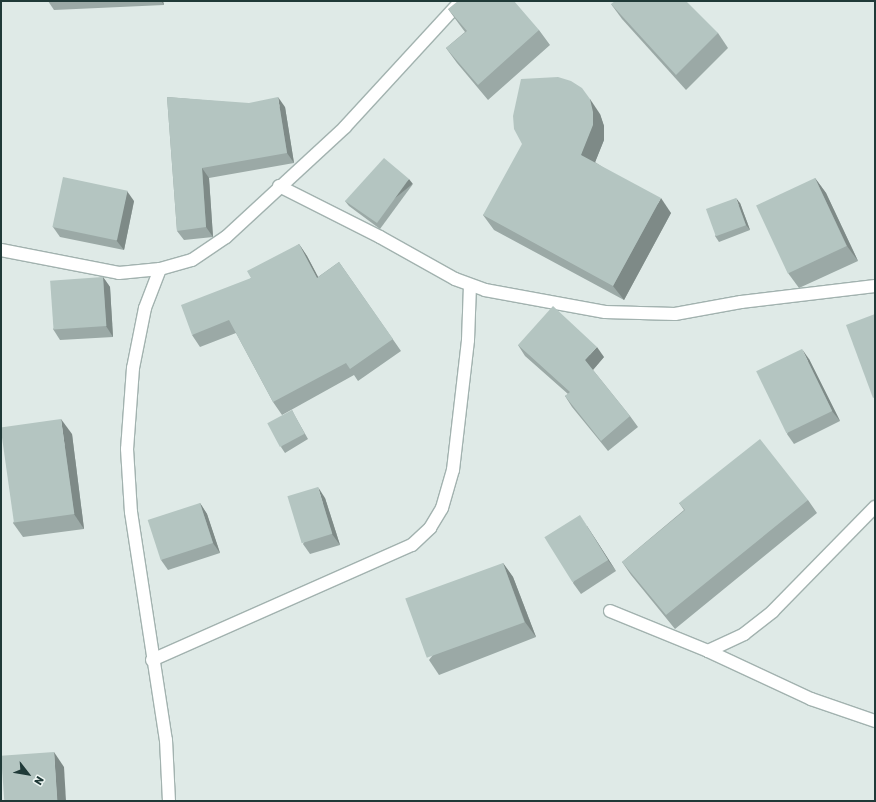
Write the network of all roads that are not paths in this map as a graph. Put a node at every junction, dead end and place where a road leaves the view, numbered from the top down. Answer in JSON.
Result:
{"nodes":[{"id":1,"x":461,"y":1,"type":"edge"},
{"id":2,"x":279,"y":186,"type":"junction"},
{"id":3,"x":1,"y":250,"type":"edge"},
{"id":4,"x":160,"y":269,"type":"junction"},
{"id":5,"x":470,"y":284,"type":"junction"},
{"id":6,"x":875,"y":286,"type":"edge"},
{"id":7,"x":875,"y":507,"type":"edge"},
{"id":8,"x":610,"y":610,"type":"dead end"},
{"id":9,"x":708,"y":651,"type":"junction"},
{"id":10,"x":152,"y":660,"type":"junction"},
{"id":11,"x":875,"y":721,"type":"edge"},
{"id":12,"x":169,"y":801,"type":"edge"}],
"edges":[{"from":1,"to":2,"type":"street"},
{"from":2,"to":4,"type":"street"},
{"from":2,"to":5,"type":"street"},
{"from":3,"to":4,"type":"street"},
{"from":4,"to":10,"type":"street"},
{"from":5,"to":6,"type":"street"},
{"from":5,"to":10,"type":"street"},
{"from":7,"to":9,"type":"street"},
{"from":8,"to":9,"type":"street"},
{"from":9,"to":11,"type":"street"},
{"from":10,"to":12,"type":"street"}]}
